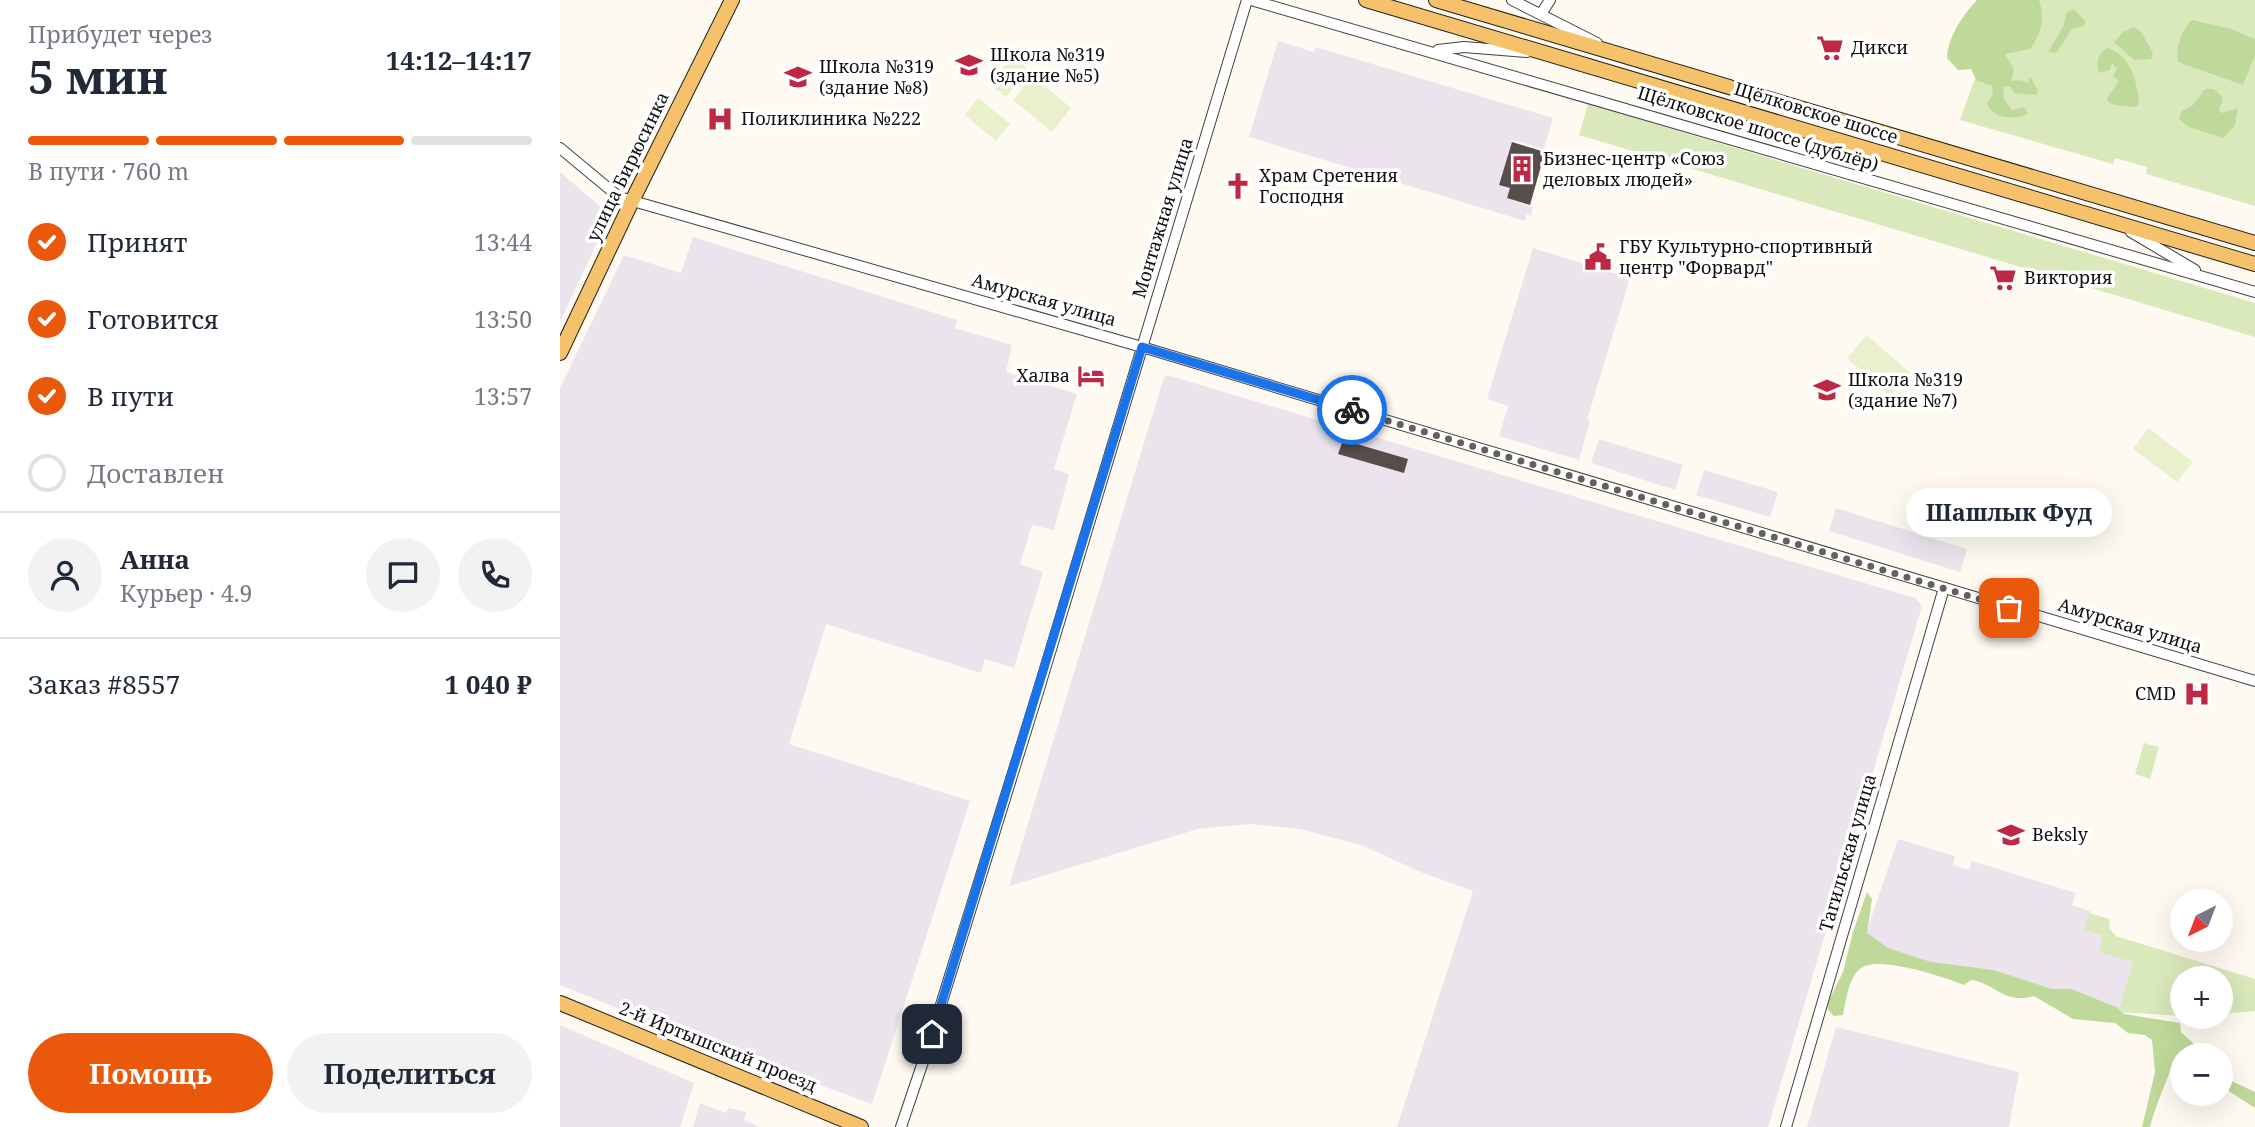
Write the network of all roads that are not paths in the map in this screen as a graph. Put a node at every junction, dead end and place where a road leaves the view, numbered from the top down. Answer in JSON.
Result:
{"nodes":[{"id":1,"x":732,"y":0,"type":"edge"},
{"id":2,"x":1249,"y":0,"type":"edge"},
{"id":3,"x":1366,"y":0,"type":"edge"},
{"id":4,"x":1437,"y":0,"type":"edge"},
{"id":5,"x":1512,"y":0,"type":"edge"},
{"id":6,"x":1550,"y":0,"type":"edge"},
{"id":7,"x":1541,"y":14,"type":"junction"},
{"id":8,"x":1432,"y":50,"type":"junction"},
{"id":9,"x":1545,"y":53,"type":"junction"},
{"id":10,"x":1627,"y":56,"type":"junction"},
{"id":11,"x":560,"y":148,"type":"edge"},
{"id":12,"x":632,"y":201,"type":"junction"},
{"id":13,"x":2109,"y":221,"type":"junction"},
{"id":14,"x":2255,"y":243,"type":"edge"},
{"id":15,"x":2255,"y":264,"type":"edge"},
{"id":16,"x":2217,"y":280,"type":"junction"},
{"id":17,"x":2255,"y":292,"type":"edge"},
{"id":18,"x":1142,"y":347,"type":"junction"},
{"id":19,"x":560,"y":353,"type":"edge"},
{"id":20,"x":1944,"y":588,"type":"junction"},
{"id":21,"x":2255,"y":681,"type":"edge"},
{"id":22,"x":560,"y":1003,"type":"edge"},
{"id":23,"x":861,"y":1127,"type":"edge"},
{"id":24,"x":901,"y":1127,"type":"edge"},
{"id":25,"x":1786,"y":1127,"type":"edge"}],
"edges":[{"from":1,"to":12,"type":"main road","name":"улица Бирюсинка"},
{"from":2,"to":8,"type":"street","name":"Щёлковское шоссе (дублёр)"},
{"from":2,"to":18,"type":"street","name":"Монтажная улица"},
{"from":3,"to":9,"type":"main road","name":"Щёлковское шоссе"},
{"from":4,"to":10,"type":"main road","name":"Щёлковское шоссе"},
{"from":5,"to":7,"type":"street"},
{"from":6,"to":7,"type":"street"},
{"from":7,"to":10,"type":"street"},
{"from":8,"to":9,"type":"street"},
{"from":8,"to":16,"type":"street","name":"Щёлковское шоссе (дублёр)"},
{"from":9,"to":13,"type":"main road","name":"Щёлковское шоссе"},
{"from":10,"to":14,"type":"main road","name":"Щёлковское шоссе"},
{"from":11,"to":12,"type":"street","name":"Амурская улица"},
{"from":12,"to":18,"type":"street","name":"Амурская улица"},
{"from":12,"to":19,"type":"main road","name":"улица Бирюсинка"},
{"from":13,"to":15,"type":"main road","name":"Щёлковское шоссе"},
{"from":13,"to":16,"type":"street"},
{"from":16,"to":17,"type":"street","name":"Щёлковское шоссе (дублёр)"},
{"from":18,"to":20,"type":"street","name":"Амурская улица"},
{"from":18,"to":24,"type":"street","name":"Монтажная улица"},
{"from":20,"to":21,"type":"street","name":"Амурская улица"},
{"from":20,"to":25,"type":"street","name":"Тагильская улица"},
{"from":22,"to":23,"type":"main road","name":"2-й Иртышский проезд"}]}
